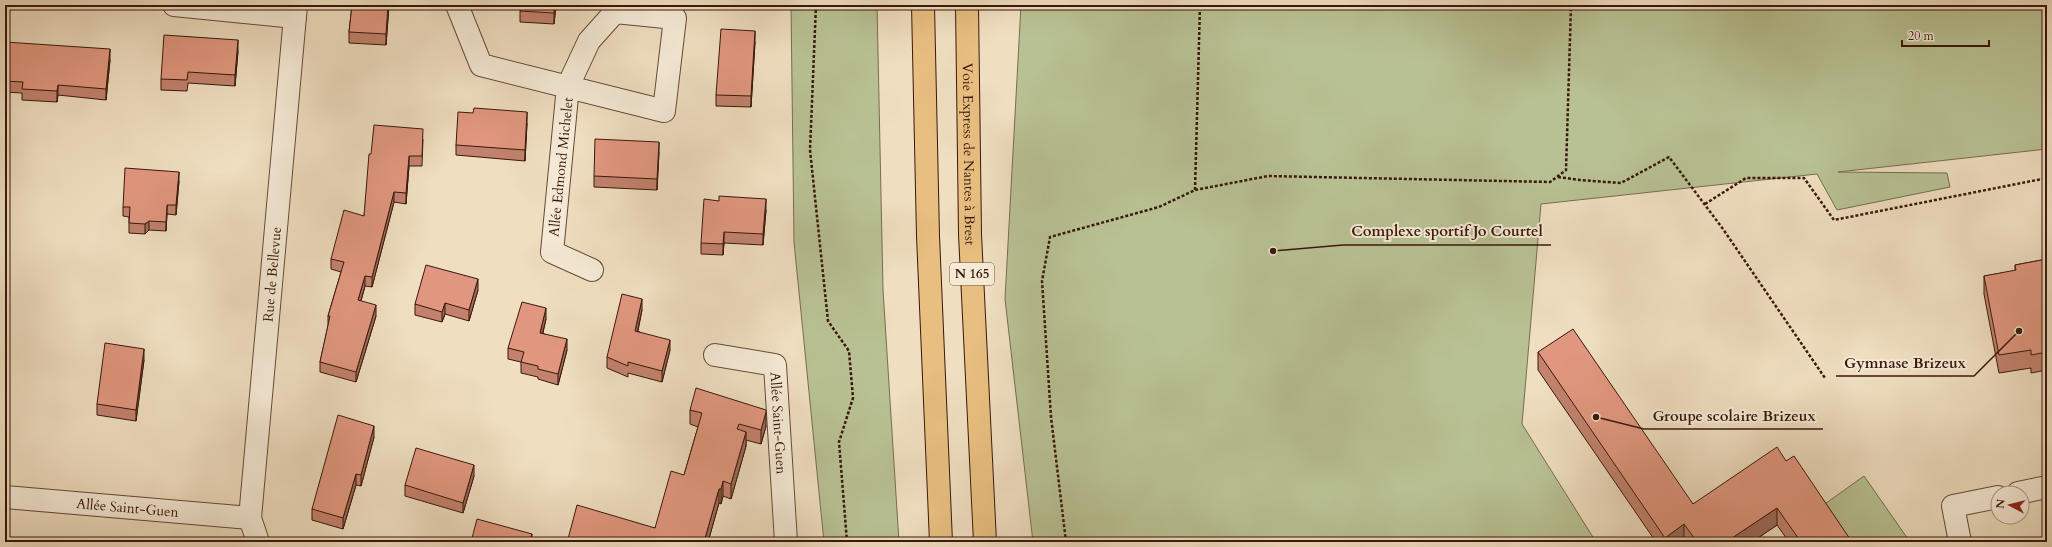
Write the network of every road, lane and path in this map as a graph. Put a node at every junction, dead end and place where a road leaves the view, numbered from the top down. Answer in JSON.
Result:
{"nodes":[{"id":1,"x":174,"y":5,"type":"edge"},
{"id":2,"x":457,"y":5,"type":"edge"},
{"id":3,"x":816,"y":5,"type":"edge"},
{"id":4,"x":923,"y":5,"type":"edge"},
{"id":5,"x":967,"y":5,"type":"edge"},
{"id":6,"x":1200,"y":5,"type":"edge"},
{"id":7,"x":1571,"y":5,"type":"edge"},
{"id":8,"x":295,"y":11,"type":"edge"},
{"id":9,"x":568,"y":86,"type":"junction"},
{"id":10,"x":1558,"y":177,"type":"junction"},
{"id":11,"x":2047,"y":178,"type":"edge"},
{"id":12,"x":1195,"y":190,"type":"junction"},
{"id":13,"x":1705,"y":204,"type":"junction"},
{"id":14,"x":592,"y":270,"type":"dead end"},
{"id":15,"x":715,"y":355,"type":"dead end"},
{"id":16,"x":1825,"y":378,"type":"dead end"},
{"id":17,"x":2047,"y":487,"type":"edge"},
{"id":18,"x":2030,"y":491,"type":"edge"},
{"id":19,"x":5,"y":497,"type":"edge"},
{"id":20,"x":1990,"y":499,"type":"edge"},
{"id":21,"x":250,"y":518,"type":"junction"},
{"id":22,"x":258,"y":542,"type":"edge"},
{"id":23,"x":786,"y":542,"type":"edge"},
{"id":24,"x":848,"y":542,"type":"edge"},
{"id":25,"x":941,"y":542,"type":"edge"},
{"id":26,"x":985,"y":542,"type":"edge"},
{"id":27,"x":1066,"y":542,"type":"edge"},
{"id":28,"x":1960,"y":542,"type":"edge"}],
"edges":[{"from":1,"to":8,"type":"street"},
{"from":2,"to":9,"type":"street","name":"Allée Edmond Michelet"},
{"from":3,"to":24,"type":"path"},
{"from":4,"to":25,"type":"highway","number":"N 165"},
{"from":5,"to":26,"type":"highway","name":"Voie Express de Nantes à Brest","number":"N 165"},
{"from":6,"to":12,"type":"path"},
{"from":7,"to":10,"type":"path"},
{"from":8,"to":21,"type":"street","name":"Rue de Bellevue"},
{"from":9,"to":9,"type":"street","name":"Allée Edmond Michelet"},
{"from":9,"to":14,"type":"street","name":"Allée Edmond Michelet"},
{"from":10,"to":12,"type":"path"},
{"from":10,"to":13,"type":"path"},
{"from":11,"to":13,"type":"path"},
{"from":12,"to":27,"type":"path"},
{"from":13,"to":16,"type":"path"},
{"from":15,"to":23,"type":"street","name":"Allée Saint-Guen"},
{"from":17,"to":18,"type":"street"},
{"from":19,"to":21,"type":"street","name":"Allée Saint-Guen"},
{"from":20,"to":28,"type":"street"},
{"from":21,"to":22,"type":"street","name":"Rue de Bellevue"}]}
